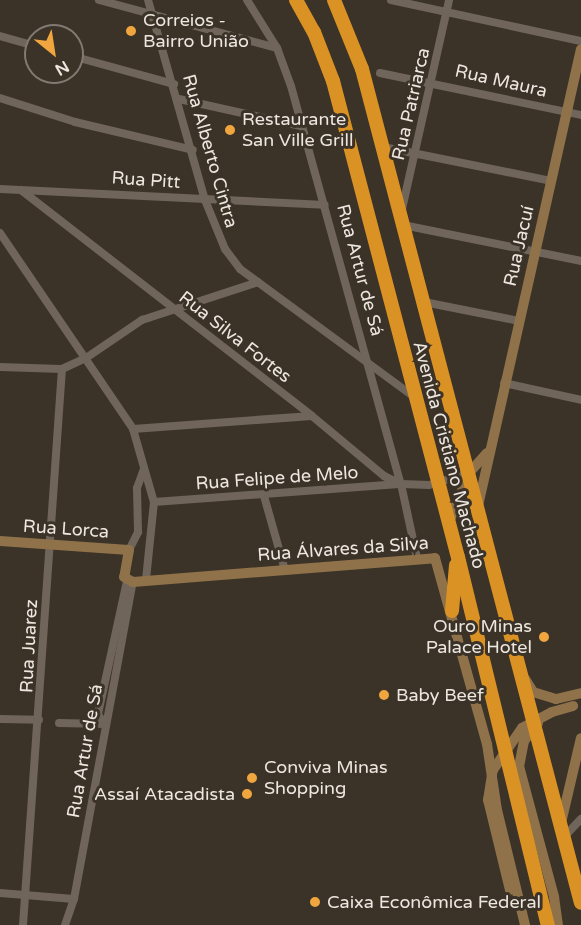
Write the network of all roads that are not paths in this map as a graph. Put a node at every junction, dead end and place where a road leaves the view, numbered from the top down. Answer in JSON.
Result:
{"nodes":[{"id":1,"x":99,"y":0,"type":"edge"},
{"id":2,"x":148,"y":0,"type":"edge"},
{"id":3,"x":247,"y":0,"type":"edge"},
{"id":4,"x":296,"y":0,"type":"edge"},
{"id":5,"x":334,"y":0,"type":"edge"},
{"id":6,"x":391,"y":0,"type":"edge"},
{"id":7,"x":449,"y":0,"type":"edge"},
{"id":8,"x":446,"y":11,"type":"junction"},
{"id":9,"x":153,"y":15,"type":"junction"},
{"id":10,"x":0,"y":36,"type":"edge"},
{"id":11,"x":581,"y":41,"type":"edge"},
{"id":12,"x":24,"y":43,"type":"edge"},
{"id":13,"x":277,"y":48,"type":"junction"},
{"id":14,"x":581,"y":49,"type":"edge"},
{"id":15,"x":84,"y":59,"type":"edge"},
{"id":16,"x":380,"y":73,"type":"dead end"},
{"id":17,"x":432,"y":81,"type":"junction"},
{"id":18,"x":174,"y":84,"type":"junction"},
{"id":19,"x":0,"y":98,"type":"edge"},
{"id":20,"x":179,"y":99,"type":"junction"},
{"id":21,"x":567,"y":111,"type":"junction"},
{"id":22,"x":581,"y":115,"type":"edge"},
{"id":23,"x":301,"y":126,"type":"junction"},
{"id":24,"x":383,"y":147,"type":"junction"},
{"id":25,"x":193,"y":150,"type":"junction"},
{"id":26,"x":415,"y":153,"type":"junction"},
{"id":27,"x":551,"y":181,"type":"junction"},
{"id":28,"x":0,"y":189,"type":"edge"},
{"id":29,"x":21,"y":189,"type":"junction"},
{"id":30,"x":205,"y":200,"type":"junction"},
{"id":31,"x":325,"y":205,"type":"junction"},
{"id":32,"x":402,"y":220,"type":"junction"},
{"id":33,"x":0,"y":232,"type":"edge"},
{"id":34,"x":536,"y":251,"type":"junction"},
{"id":35,"x":581,"y":261,"type":"edge"},
{"id":36,"x":258,"y":282,"type":"junction"},
{"id":37,"x":424,"y":302,"type":"junction"},
{"id":38,"x":174,"y":308,"type":"junction"},
{"id":39,"x":519,"y":321,"type":"junction"},
{"id":40,"x":86,"y":358,"type":"junction"},
{"id":41,"x":368,"y":363,"type":"junction"},
{"id":42,"x":0,"y":367,"type":"edge"},
{"id":43,"x":62,"y":369,"type":"junction"},
{"id":44,"x":504,"y":383,"type":"junction"},
{"id":45,"x":417,"y":399,"type":"junction"},
{"id":46,"x":581,"y":400,"type":"edge"},
{"id":47,"x":312,"y":416,"type":"junction"},
{"id":48,"x":133,"y":429,"type":"junction"},
{"id":49,"x":489,"y":450,"type":"junction"},
{"id":50,"x":144,"y":469,"type":"junction"},
{"id":51,"x":469,"y":473,"type":"junction"},
{"id":52,"x":401,"y":484,"type":"junction"},
{"id":53,"x":439,"y":484,"type":"junction"},
{"id":54,"x":264,"y":495,"type":"junction"},
{"id":55,"x":154,"y":502,"type":"junction"},
{"id":56,"x":478,"y":506,"type":"junction"},
{"id":57,"x":449,"y":524,"type":"junction"},
{"id":58,"x":0,"y":541,"type":"edge"},
{"id":59,"x":50,"y":543,"type":"junction"},
{"id":60,"x":129,"y":550,"type":"junction"},
{"id":61,"x":458,"y":557,"type":"junction"},
{"id":62,"x":417,"y":558,"type":"junction"},
{"id":63,"x":285,"y":570,"type":"junction"},
{"id":64,"x":146,"y":579,"type":"junction"},
{"id":65,"x":130,"y":582,"type":"junction"},
{"id":66,"x":452,"y":611,"type":"junction"},
{"id":67,"x":520,"y":669,"type":"junction"},
{"id":68,"x":581,"y":693,"type":"edge"},
{"id":69,"x":577,"y":704,"type":"edge"},
{"id":70,"x":0,"y":719,"type":"edge"},
{"id":71,"x":39,"y":720,"type":"junction"},
{"id":72,"x":59,"y":723,"type":"dead end"},
{"id":73,"x":105,"y":724,"type":"junction"},
{"id":74,"x":581,"y":738,"type":"edge"},
{"id":75,"x":581,"y":819,"type":"edge"},
{"id":76,"x":562,"y":830,"type":"junction"},
{"id":77,"x":0,"y":893,"type":"edge"},
{"id":78,"x":27,"y":895,"type":"junction"},
{"id":79,"x":74,"y":898,"type":"junction"},
{"id":80,"x":581,"y":903,"type":"edge"},
{"id":81,"x":23,"y":925,"type":"edge"},
{"id":82,"x":65,"y":925,"type":"edge"},
{"id":83,"x":524,"y":925,"type":"edge"},
{"id":84,"x":548,"y":925,"type":"edge"},
{"id":85,"x":558,"y":925,"type":"edge"}],
"edges":[{"from":1,"to":9,"type":"street"},
{"from":2,"to":9,"type":"street","name":"Rua Alberto Cintra"},
{"from":3,"to":13,"type":"street","name":"Rua Artur de Sá"},
{"from":4,"to":45,"type":"highway","name":"Avenida Cristiano Machado"},
{"from":5,"to":24,"type":"highway","name":"Avenida Cristiano Machado"},
{"from":6,"to":8,"type":"street"},
{"from":7,"to":8,"type":"street","name":"Rua Patriarca"},
{"from":8,"to":11,"type":"street"},
{"from":8,"to":17,"type":"street","name":"Rua Patriarca"},
{"from":9,"to":13,"type":"street"},
{"from":9,"to":18,"type":"street","name":"Rua Alberto Cintra"},
{"from":10,"to":12,"type":"street"},
{"from":13,"to":23,"type":"street","name":"Rua Artur de Sá"},
{"from":14,"to":21,"type":"main road","name":"Rua Jacuí"},
{"from":15,"to":18,"type":"street"},
{"from":16,"to":17,"type":"street","name":"Rua Maura"},
{"from":17,"to":21,"type":"street","name":"Rua Maura"},
{"from":17,"to":26,"type":"street","name":"Rua Patriarca"},
{"from":18,"to":20,"type":"street","name":"Rua Alberto Cintra"},
{"from":19,"to":25,"type":"street"},
{"from":20,"to":23,"type":"street"},
{"from":20,"to":25,"type":"street","name":"Rua Alberto Cintra"},
{"from":21,"to":22,"type":"street","name":"Rua Maura"},
{"from":21,"to":27,"type":"main road","name":"Rua Jacuí"},
{"from":23,"to":31,"type":"street","name":"Rua Artur de Sá"},
{"from":24,"to":26,"type":"street"},
{"from":24,"to":32,"type":"highway","name":"Avenida Cristiano Machado"},
{"from":25,"to":30,"type":"street","name":"Rua Alberto Cintra"},
{"from":26,"to":27,"type":"street"},
{"from":26,"to":32,"type":"street","name":"Rua Patriarca"},
{"from":27,"to":34,"type":"main road","name":"Rua Jacuí"},
{"from":28,"to":29,"type":"street","name":"Rua Pitt"},
{"from":29,"to":30,"type":"street","name":"Rua Pitt"},
{"from":29,"to":38,"type":"street","name":"Rua Silva Fortes"},
{"from":30,"to":31,"type":"street","name":"Rua Pitt"},
{"from":30,"to":36,"type":"street","name":"Rua Alberto Cintra"},
{"from":31,"to":41,"type":"street","name":"Rua Artur de Sá"},
{"from":32,"to":34,"type":"street"},
{"from":32,"to":37,"type":"highway","name":"Avenida Cristiano Machado"},
{"from":33,"to":40,"type":"street","name":"Rua Artur de Sá"},
{"from":34,"to":35,"type":"street"},
{"from":34,"to":39,"type":"main road","name":"Rua Jacuí"},
{"from":36,"to":38,"type":"street"},
{"from":36,"to":41,"type":"street","name":"Rua Alberto Cintra"},
{"from":37,"to":39,"type":"street"},
{"from":37,"to":51,"type":"highway","name":"Avenida Cristiano Machado"},
{"from":38,"to":40,"type":"street"},
{"from":38,"to":47,"type":"street","name":"Rua Silva Fortes"},
{"from":39,"to":44,"type":"main road","name":"Rua Jacuí"},
{"from":40,"to":43,"type":"street"},
{"from":40,"to":48,"type":"street","name":"Rua Artur de Sá"},
{"from":41,"to":45,"type":"street","name":"Rua Alberto Cintra"},
{"from":41,"to":52,"type":"street","name":"Rua Artur de Sá"},
{"from":42,"to":43,"type":"street"},
{"from":43,"to":59,"type":"street","name":"Rua Juarez"},
{"from":44,"to":46,"type":"street"},
{"from":44,"to":49,"type":"main road","name":"Rua Jacuí"},
{"from":45,"to":53,"type":"highway","name":"Avenida Cristiano Machado"},
{"from":47,"to":48,"type":"street"},
{"from":47,"to":52,"type":"street","name":"Rua Silva Fortes"},
{"from":48,"to":50,"type":"street","name":"Rua Artur de Sá"},
{"from":49,"to":51,"type":"main road","name":"Rua Jacuí"},
{"from":49,"to":56,"type":"main road","name":"Rua Jacuí"},
{"from":50,"to":55,"type":"street","name":"Rua Artur de Sá"},
{"from":50,"to":60,"type":"street","name":"Rua Artur de Sá"},
{"from":51,"to":53,"type":"street","name":"Rua Jacuí"},
{"from":51,"to":56,"type":"highway","name":"Avenida Cristiano Machado"},
{"from":51,"to":57,"type":"main road","name":"Rua Jacuí"},
{"from":52,"to":53,"type":"street"},
{"from":52,"to":54,"type":"street","name":"Rua Felipe de Melo"},
{"from":52,"to":62,"type":"street","name":"Rua Artur de Sá"},
{"from":53,"to":57,"type":"highway","name":"Avenida Cristiano Machado"},
{"from":54,"to":55,"type":"street","name":"Rua Felipe de Melo"},
{"from":54,"to":63,"type":"street"},
{"from":55,"to":64,"type":"street","name":"Rua Artur de Sá"},
{"from":56,"to":67,"type":"highway","name":"Avenida Cristiano Machado"},
{"from":57,"to":61,"type":"highway","name":"Avenida Cristiano Machado"},
{"from":58,"to":59,"type":"main road","name":"Rua Lorca"},
{"from":59,"to":60,"type":"main road","name":"Rua Lorca"},
{"from":59,"to":71,"type":"street","name":"Rua Juarez"},
{"from":60,"to":65,"type":"main road","name":"Rua Artur de Sá"},
{"from":61,"to":66,"type":"highway"},
{"from":61,"to":84,"type":"highway","name":"Avenida Cristiano Machado"},
{"from":62,"to":63,"type":"main road","name":"Rua Álvares da Silva"},
{"from":62,"to":66,"type":"main road","name":"Rua Álvares da Silva"},
{"from":63,"to":64,"type":"main road","name":"Rua Álvares da Silva"},
{"from":64,"to":65,"type":"main road","name":"Rua Álvares da Silva"},
{"from":65,"to":73,"type":"street","name":"Rua Artur de Sá"},
{"from":66,"to":83,"type":"main road","name":"Rua Álvares da Silva"},
{"from":67,"to":68,"type":"main road"},
{"from":67,"to":76,"type":"highway","name":"Avenida Cristiano Machado"},
{"from":69,"to":83,"type":"main road"},
{"from":69,"to":85,"type":"main road"},
{"from":70,"to":71,"type":"street"},
{"from":71,"to":78,"type":"street","name":"Rua Juarez"},
{"from":72,"to":73,"type":"street"},
{"from":73,"to":79,"type":"street","name":"Rua Artur de Sá"},
{"from":74,"to":76,"type":"main road"},
{"from":75,"to":76,"type":"street"},
{"from":76,"to":80,"type":"highway","name":"Avenida Cristiano Machado"},
{"from":77,"to":78,"type":"street"},
{"from":78,"to":79,"type":"street"},
{"from":78,"to":81,"type":"street","name":"Rua Juarez"},
{"from":79,"to":82,"type":"street","name":"Rua Artur de Sá"}]}
